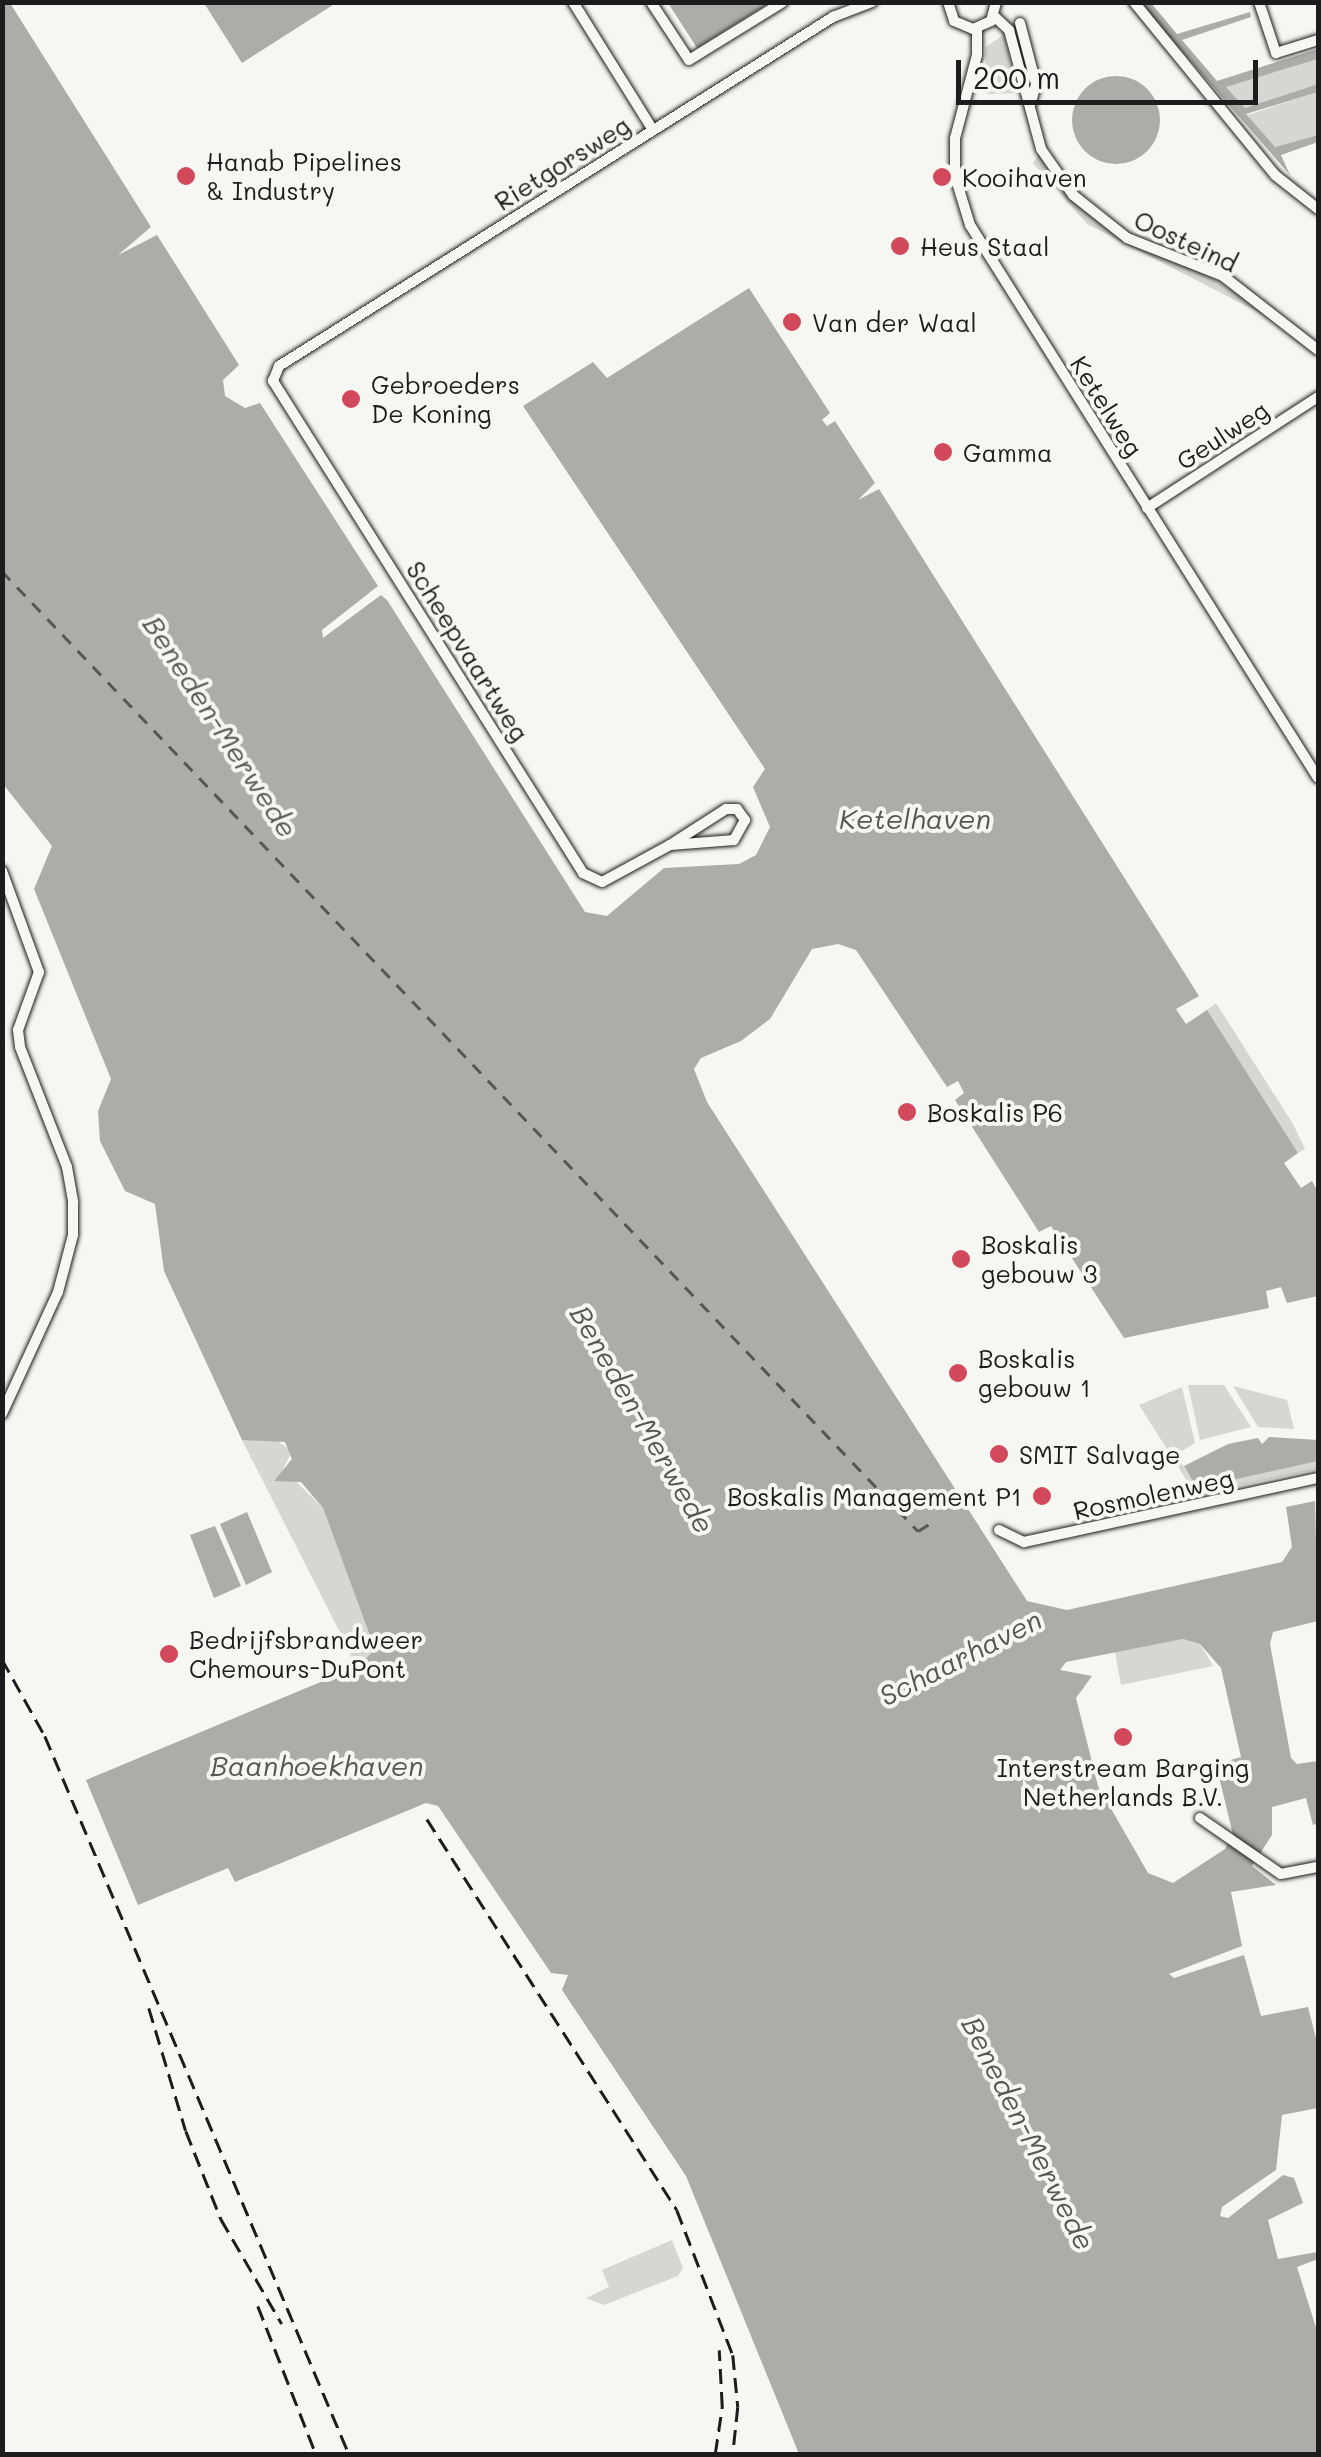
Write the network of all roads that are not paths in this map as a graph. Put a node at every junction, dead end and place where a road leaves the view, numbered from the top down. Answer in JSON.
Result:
{"nodes":[{"id":1,"x":572,"y":2,"type":"edge"},
{"id":2,"x":651,"y":2,"type":"edge"},
{"id":3,"x":783,"y":2,"type":"edge"},
{"id":4,"x":872,"y":2,"type":"edge"},
{"id":5,"x":948,"y":2,"type":"edge"},
{"id":6,"x":996,"y":2,"type":"edge"},
{"id":7,"x":1134,"y":2,"type":"edge"},
{"id":8,"x":1259,"y":2,"type":"edge"},
{"id":9,"x":994,"y":16,"type":"junction"},
{"id":10,"x":1020,"y":23,"type":"dead end"},
{"id":11,"x":976,"y":29,"type":"junction"},
{"id":12,"x":1318,"y":40,"type":"edge"},
{"id":13,"x":1031,"y":103,"type":"junction"},
{"id":14,"x":652,"y":130,"type":"junction"},
{"id":15,"x":1318,"y":209,"type":"edge"},
{"id":16,"x":1318,"y":350,"type":"edge"},
{"id":17,"x":279,"y":366,"type":"joint"},
{"id":18,"x":1318,"y":396,"type":"edge"},
{"id":19,"x":1147,"y":508,"type":"junction"},
{"id":20,"x":1318,"y":778,"type":"edge"},
{"id":21,"x":670,"y":845,"type":"junction"},
{"id":22,"x":2,"y":870,"type":"edge"},
{"id":23,"x":2,"y":1414,"type":"edge"},
{"id":24,"x":1318,"y":1478,"type":"edge"},
{"id":25,"x":999,"y":1530,"type":"dead end"},
{"id":26,"x":1200,"y":1818,"type":"dead end"},
{"id":27,"x":1318,"y":1867,"type":"edge"}],
"edges":[{"from":1,"to":14,"type":"street"},
{"from":2,"to":3,"type":"street"},
{"from":4,"to":14,"type":"street","name":"Rietgorsweg"},
{"from":5,"to":11,"type":"street"},
{"from":6,"to":9,"type":"street"},
{"from":7,"to":15,"type":"street"},
{"from":8,"to":12,"type":"street"},
{"from":9,"to":11,"type":"street"},
{"from":9,"to":13,"type":"street","name":"Oosteind"},
{"from":10,"to":13,"type":"street","name":"Oosteind"},
{"from":11,"to":19,"type":"street","name":"Ketelweg"},
{"from":13,"to":16,"type":"street","name":"Oosteind"},
{"from":14,"to":17,"type":"street","name":"Rietgorsweg"},
{"from":17,"to":21,"type":"street","name":"Scheepvaartweg"},
{"from":18,"to":19,"type":"street","name":"Geulweg"},
{"from":19,"to":20,"type":"street","name":"Ketelweg"},
{"from":21,"to":21,"type":"street","name":"Scheepvaartweg"},
{"from":22,"to":23,"type":"street"},
{"from":24,"to":25,"type":"street","name":"Rosmolenweg"},
{"from":26,"to":27,"type":"street"}]}
